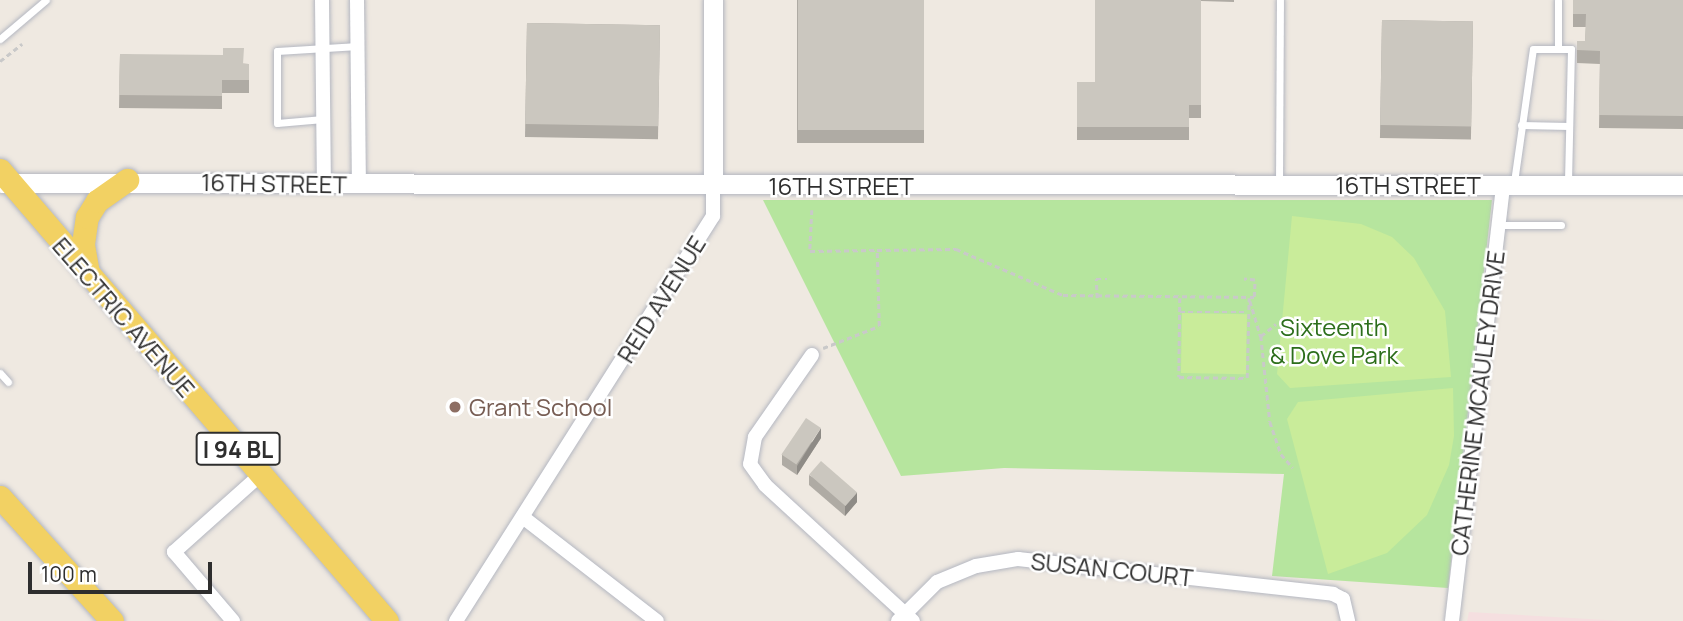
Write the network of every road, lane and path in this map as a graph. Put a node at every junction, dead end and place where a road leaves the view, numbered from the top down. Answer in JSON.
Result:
{"nodes":[{"id":1,"x":46,"y":0,"type":"edge"},
{"id":2,"x":322,"y":0,"type":"edge"},
{"id":3,"x":357,"y":0,"type":"edge"},
{"id":4,"x":713,"y":0,"type":"edge"},
{"id":5,"x":1280,"y":0,"type":"edge"},
{"id":6,"x":1558,"y":0,"type":"edge"},
{"id":7,"x":0,"y":39,"type":"edge"},
{"id":8,"x":22,"y":44,"type":"dead end"},
{"id":9,"x":358,"y":46,"type":"junction"},
{"id":10,"x":322,"y":47,"type":"junction"},
{"id":11,"x":1558,"y":49,"type":"junction"},
{"id":12,"x":0,"y":61,"type":"edge"},
{"id":13,"x":323,"y":119,"type":"junction"},
{"id":14,"x":1521,"y":125,"type":"junction"},
{"id":15,"x":1569,"y":125,"type":"junction"},
{"id":16,"x":4,"y":179,"type":"edge"},
{"id":17,"x":127,"y":180,"type":"junction"},
{"id":18,"x":324,"y":184,"type":"junction"},
{"id":19,"x":359,"y":184,"type":"junction"},
{"id":20,"x":1279,"y":185,"type":"junction"},
{"id":21,"x":1508,"y":185,"type":"junction"},
{"id":22,"x":1568,"y":185,"type":"junction"},
{"id":23,"x":1683,"y":185,"type":"edge"},
{"id":24,"x":713,"y":186,"type":"junction"},
{"id":25,"x":812,"y":210,"type":"dead end"},
{"id":26,"x":1498,"y":225,"type":"junction"},
{"id":27,"x":1561,"y":225,"type":"dead end"},
{"id":28,"x":877,"y":250,"type":"junction"},
{"id":29,"x":88,"y":276,"type":"junction"},
{"id":30,"x":1107,"y":279,"type":"dead end"},
{"id":31,"x":1244,"y":279,"type":"dead end"},
{"id":32,"x":1097,"y":298,"type":"junction"},
{"id":33,"x":1249,"y":298,"type":"junction"},
{"id":34,"x":1180,"y":299,"type":"junction"},
{"id":35,"x":1180,"y":312,"type":"junction"},
{"id":36,"x":1248,"y":312,"type":"junction"},
{"id":37,"x":1276,"y":324,"type":"dead end"},
{"id":38,"x":1261,"y":336,"type":"junction"},
{"id":39,"x":812,"y":355,"type":"joint"},
{"id":40,"x":0,"y":373,"type":"edge"},
{"id":41,"x":8,"y":382,"type":"dead end"},
{"id":42,"x":1293,"y":468,"type":"dead end"},
{"id":43,"x":260,"y":475,"type":"junction"},
{"id":44,"x":0,"y":497,"type":"edge"},
{"id":45,"x":524,"y":518,"type":"junction"},
{"id":46,"x":906,"y":618,"type":"edge"},
{"id":47,"x":112,"y":621,"type":"edge"},
{"id":48,"x":233,"y":621,"type":"edge"},
{"id":49,"x":387,"y":621,"type":"edge"},
{"id":50,"x":456,"y":621,"type":"edge"},
{"id":51,"x":657,"y":621,"type":"edge"},
{"id":52,"x":1348,"y":621,"type":"edge"},
{"id":53,"x":1452,"y":621,"type":"edge"}],
"edges":[{"from":1,"to":7,"type":"lane"},
{"from":2,"to":10,"type":"street"},
{"from":3,"to":9,"type":"street"},
{"from":4,"to":24,"type":"street"},
{"from":5,"to":20,"type":"lane"},
{"from":6,"to":11,"type":"lane"},
{"from":8,"to":12,"type":"path"},
{"from":9,"to":10,"type":"lane"},
{"from":9,"to":19,"type":"street"},
{"from":10,"to":13,"type":"street"},
{"from":10,"to":13,"type":"lane"},
{"from":11,"to":14,"type":"lane"},
{"from":11,"to":15,"type":"lane"},
{"from":13,"to":18,"type":"street"},
{"from":14,"to":15,"type":"lane"},
{"from":14,"to":21,"type":"lane"},
{"from":15,"to":22,"type":"lane"},
{"from":16,"to":17,"type":"street","name":"16TH STREET"},
{"from":16,"to":29,"type":"main road","name":"ELECTRIC AVENUE","number":"I 94 BL"},
{"from":17,"to":18,"type":"street","name":"16TH STREET"},
{"from":17,"to":29,"type":"main road"},
{"from":18,"to":19,"type":"street","name":"16TH STREET"},
{"from":19,"to":24,"type":"street","name":"16TH STREET"},
{"from":20,"to":21,"type":"street","name":"16TH STREET"},
{"from":20,"to":24,"type":"street","name":"16TH STREET"},
{"from":21,"to":22,"type":"street","name":"16TH STREET"},
{"from":21,"to":26,"type":"street","name":"CATHERINE MCAULEY DRIVE"},
{"from":22,"to":23,"type":"street","name":"16TH STREET"},
{"from":24,"to":45,"type":"street","name":"REID AVENUE"},
{"from":25,"to":28,"type":"path"},
{"from":26,"to":27,"type":"lane"},
{"from":26,"to":53,"type":"street","name":"CATHERINE MCAULEY DRIVE"},
{"from":28,"to":32,"type":"path"},
{"from":28,"to":39,"type":"path"},
{"from":29,"to":43,"type":"main road","name":"ELECTRIC AVENUE","number":"I 94 BL"},
{"from":30,"to":32,"type":"path"},
{"from":31,"to":33,"type":"path"},
{"from":32,"to":34,"type":"path"},
{"from":33,"to":34,"type":"path"},
{"from":33,"to":36,"type":"path"},
{"from":33,"to":38,"type":"path"},
{"from":34,"to":35,"type":"path"},
{"from":35,"to":36,"type":"path"},
{"from":35,"to":36,"type":"path"},
{"from":37,"to":38,"type":"path"},
{"from":38,"to":42,"type":"path"},
{"from":39,"to":46,"type":"street"},
{"from":40,"to":41,"type":"lane"},
{"from":43,"to":48,"type":"street"},
{"from":43,"to":49,"type":"main road","name":"ELECTRIC AVENUE","number":"I 94 BL"},
{"from":44,"to":47,"type":"main road"},
{"from":45,"to":50,"type":"street","name":"REID AVENUE"},
{"from":45,"to":51,"type":"street"},
{"from":46,"to":52,"type":"street","name":"SUSAN COURT"}]}
